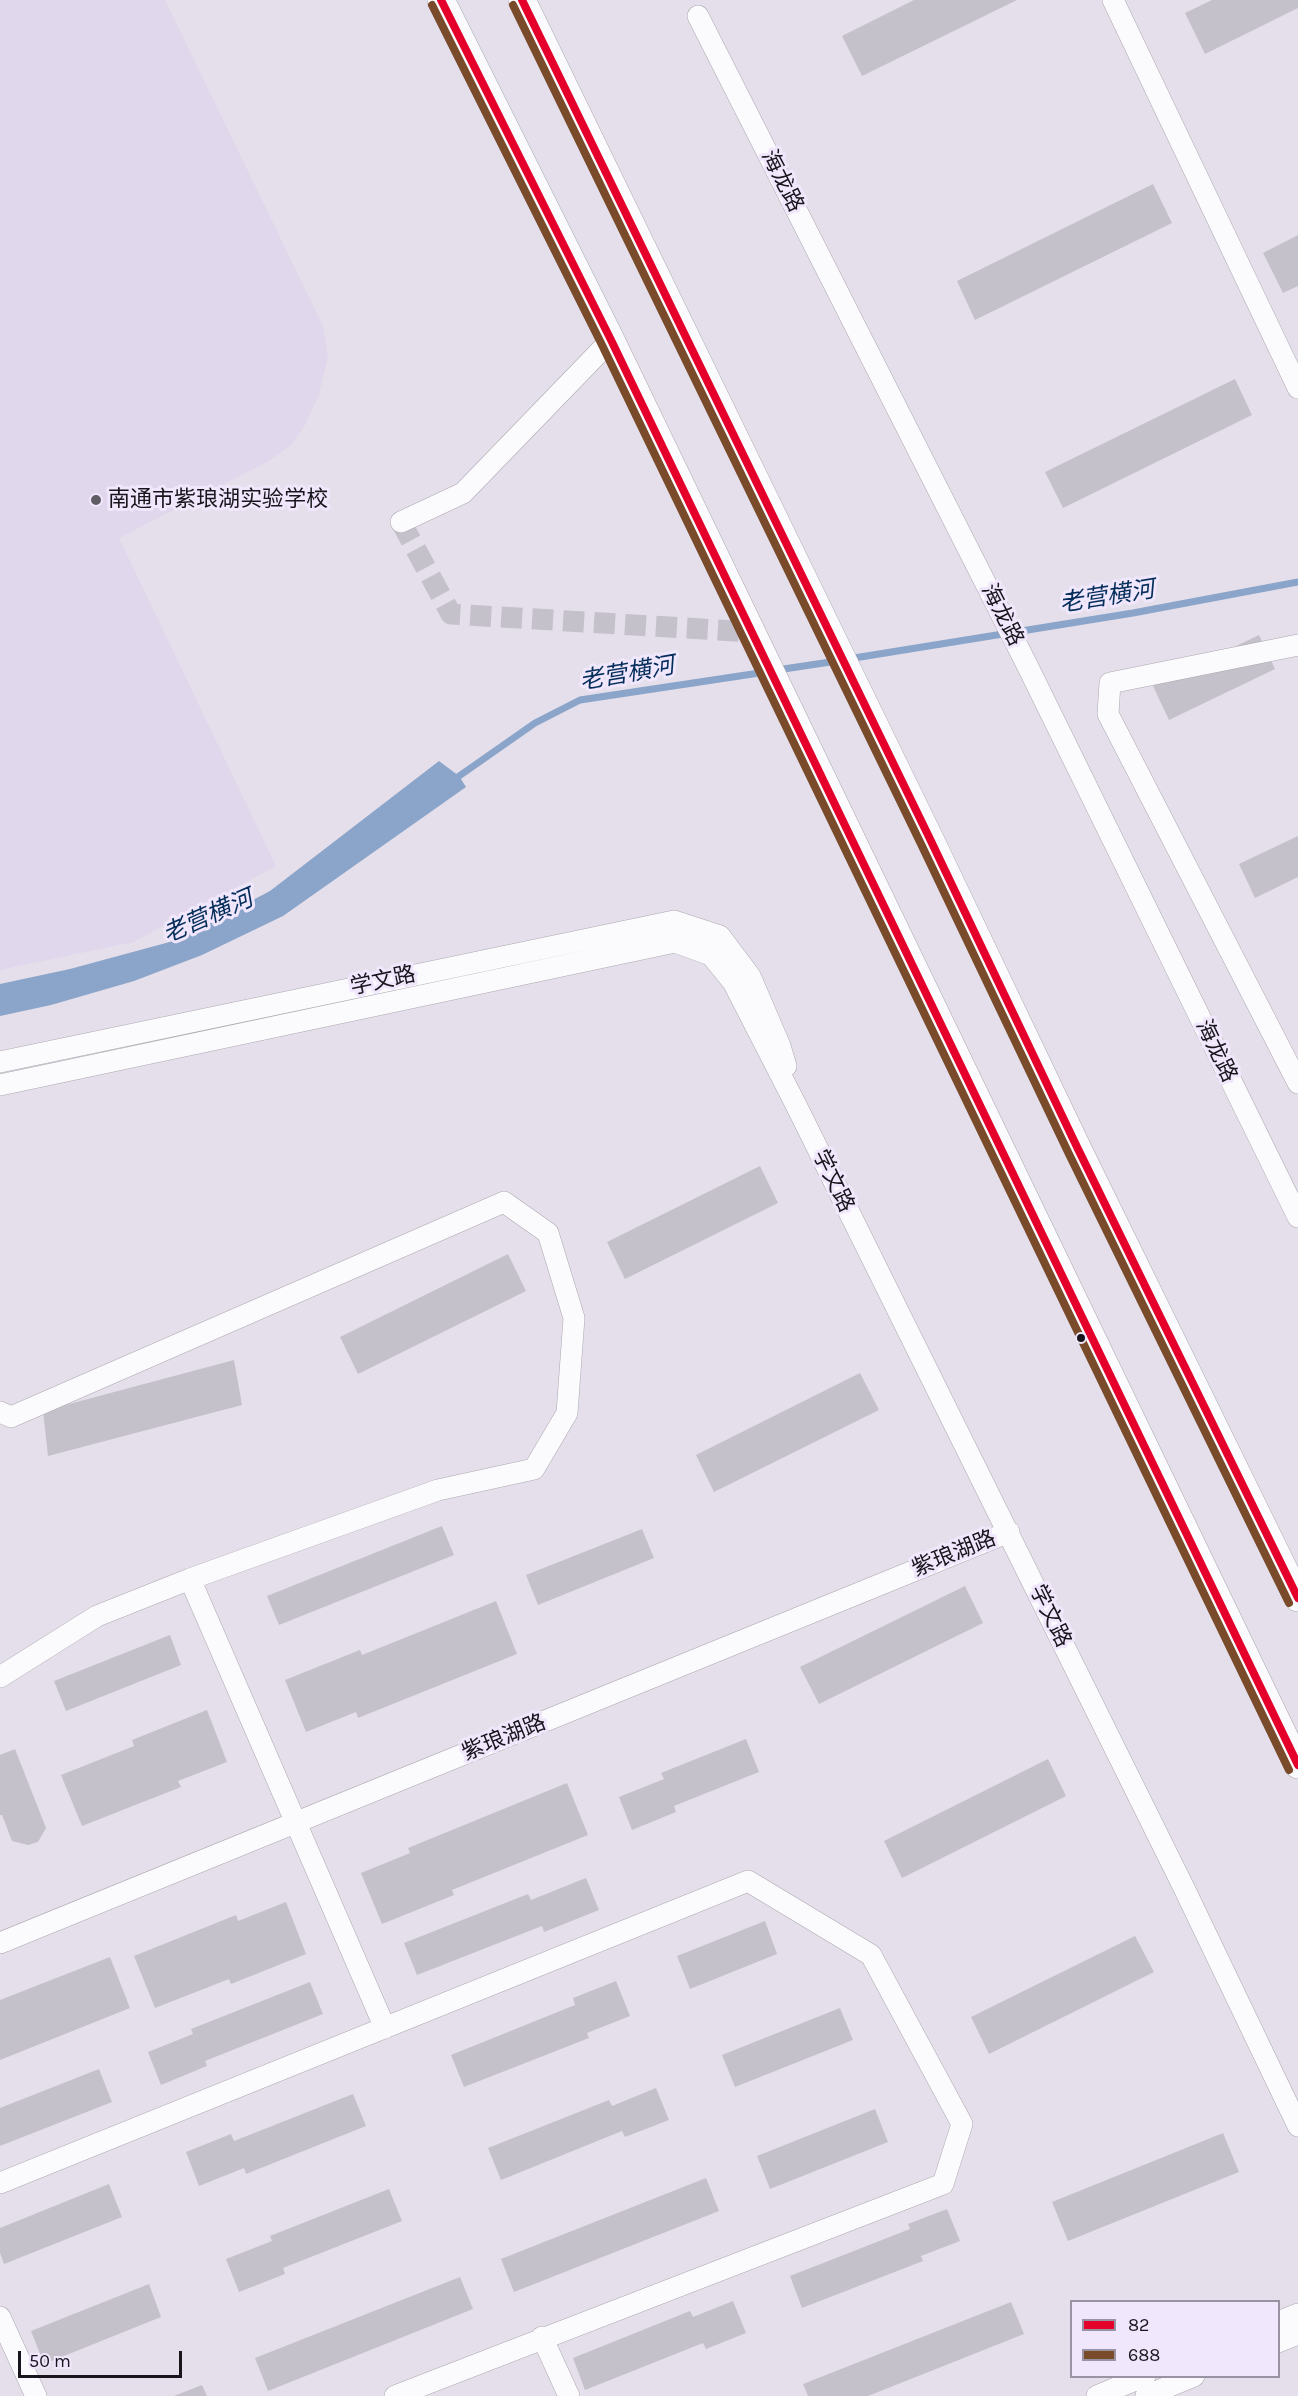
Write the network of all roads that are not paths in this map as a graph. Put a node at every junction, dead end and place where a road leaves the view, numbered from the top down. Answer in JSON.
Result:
{"nodes":[{"id":1,"x":441,"y":0,"type":"edge"},
{"id":2,"x":522,"y":0,"type":"edge"},
{"id":3,"x":1113,"y":0,"type":"edge"},
{"id":4,"x":698,"y":16,"type":"dead end"},
{"id":5,"x":611,"y":340,"type":"junction"},
{"id":6,"x":1298,"y":388,"type":"edge"},
{"id":7,"x":401,"y":522,"type":"dead end"},
{"id":8,"x":1298,"y":645,"type":"edge"},
{"id":9,"x":0,"y":1062,"type":"edge"},
{"id":10,"x":1298,"y":1083,"type":"edge"},
{"id":11,"x":0,"y":1085,"type":"edge"},
{"id":12,"x":797,"y":1107,"type":"junction"},
{"id":13,"x":1298,"y":1217,"type":"edge"},
{"id":14,"x":0,"y":1412,"type":"edge"},
{"id":15,"x":1009,"y":1532,"type":"junction"},
{"id":16,"x":190,"y":1579,"type":"junction"},
{"id":17,"x":1298,"y":1598,"type":"edge"},
{"id":18,"x":0,"y":1677,"type":"edge"},
{"id":19,"x":1298,"y":1765,"type":"edge"},
{"id":20,"x":296,"y":1823,"type":"junction"},
{"id":21,"x":0,"y":1943,"type":"edge"},
{"id":22,"x":385,"y":2028,"type":"junction"},
{"id":23,"x":1298,"y":2126,"type":"edge"},
{"id":24,"x":0,"y":2183,"type":"edge"},
{"id":25,"x":1298,"y":2314,"type":"edge"},
{"id":26,"x":0,"y":2317,"type":"edge"},
{"id":27,"x":1280,"y":2321,"type":"edge"},
{"id":28,"x":1298,"y":2334,"type":"edge"},
{"id":29,"x":542,"y":2337,"type":"junction"},
{"id":30,"x":1280,"y":2341,"type":"edge"},
{"id":31,"x":1140,"y":2378,"type":"edge"},
{"id":32,"x":1189,"y":2378,"type":"edge"},
{"id":33,"x":36,"y":2396,"type":"edge"},
{"id":34,"x":395,"y":2396,"type":"edge"},
{"id":35,"x":569,"y":2396,"type":"edge"},
{"id":36,"x":1097,"y":2396,"type":"edge"},
{"id":37,"x":1146,"y":2396,"type":"edge"}],
"edges":[{"from":1,"to":5,"type":"main road"},
{"from":2,"to":17,"type":"main road"},
{"from":3,"to":6,"type":"street"},
{"from":4,"to":13,"type":"street","name":"海龙路"},
{"from":5,"to":7,"type":"street"},
{"from":5,"to":19,"type":"main road"},
{"from":8,"to":10,"type":"street"},
{"from":9,"to":12,"type":"street","name":"学文路"},
{"from":11,"to":12,"type":"street","name":"学文路"},
{"from":12,"to":15,"type":"street","name":"学文路"},
{"from":14,"to":16,"type":"street"},
{"from":15,"to":20,"type":"street","name":"紫琅湖路"},
{"from":15,"to":23,"type":"street","name":"学文路"},
{"from":16,"to":18,"type":"street"},
{"from":16,"to":20,"type":"street"},
{"from":20,"to":21,"type":"street","name":"紫琅湖路"},
{"from":20,"to":22,"type":"street"},
{"from":22,"to":24,"type":"street"},
{"from":22,"to":29,"type":"street"},
{"from":25,"to":27,"type":"street"},
{"from":26,"to":33,"type":"street"},
{"from":28,"to":30,"type":"street"},
{"from":29,"to":34,"type":"street"},
{"from":29,"to":35,"type":"street"},
{"from":31,"to":36,"type":"street"},
{"from":32,"to":37,"type":"street"}]}
